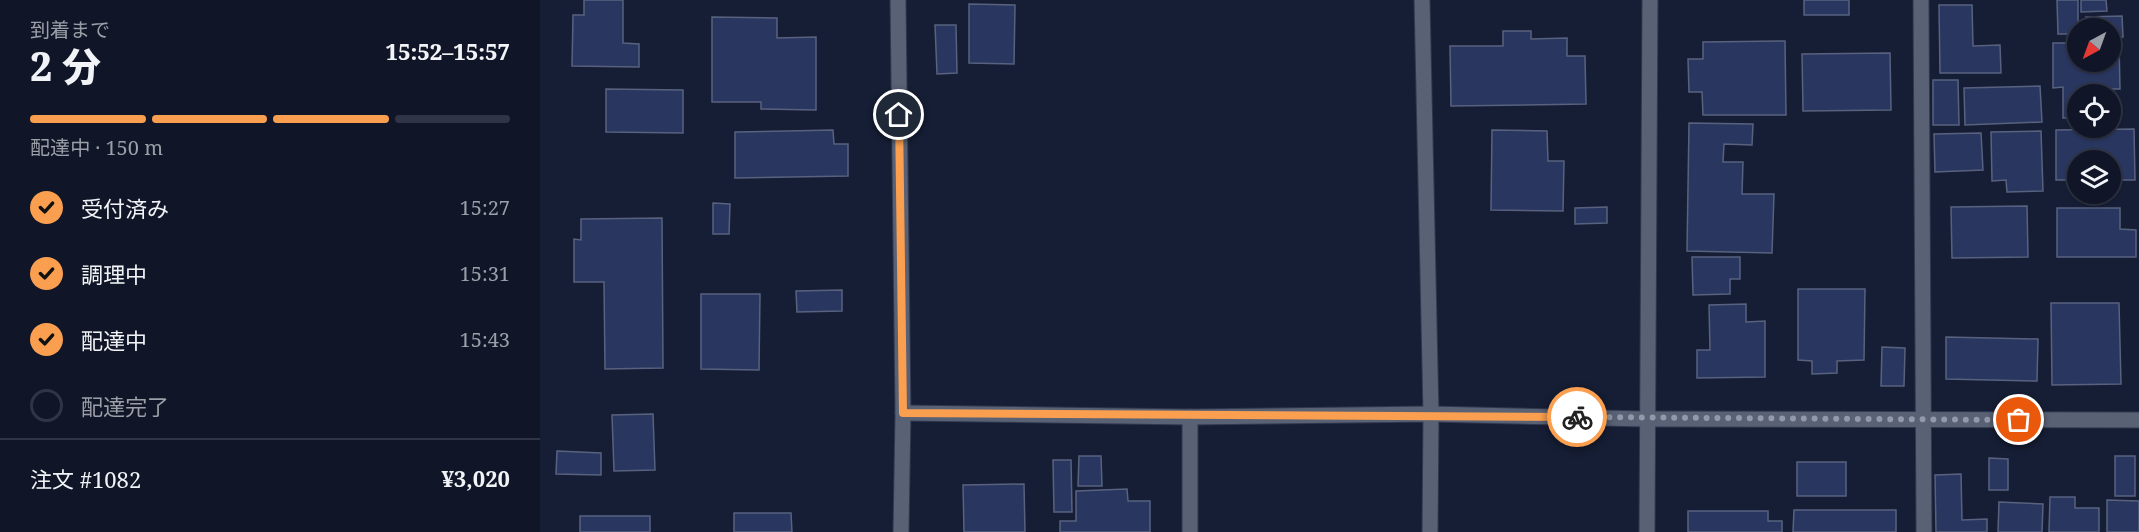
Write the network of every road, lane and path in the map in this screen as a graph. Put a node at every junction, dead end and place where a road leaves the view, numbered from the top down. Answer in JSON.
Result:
{"nodes":[{"id":1,"x":898,"y":0,"type":"edge"},
{"id":2,"x":1422,"y":0,"type":"edge"},
{"id":3,"x":1650,"y":0,"type":"edge"},
{"id":4,"x":1921,"y":0,"type":"edge"},
{"id":5,"x":903,"y":413,"type":"junction"},
{"id":6,"x":1431,"y":414,"type":"junction"},
{"id":7,"x":1191,"y":417,"type":"junction"},
{"id":8,"x":1646,"y":419,"type":"junction"},
{"id":9,"x":1923,"y":420,"type":"junction"},
{"id":10,"x":2139,"y":420,"type":"edge"},
{"id":11,"x":902,"y":532,"type":"edge"},
{"id":12,"x":1190,"y":532,"type":"edge"},
{"id":13,"x":1430,"y":532,"type":"edge"},
{"id":14,"x":1647,"y":532,"type":"edge"},
{"id":15,"x":1924,"y":532,"type":"edge"}],
"edges":[{"from":1,"to":5,"type":"street"},
{"from":2,"to":6,"type":"street"},
{"from":3,"to":8,"type":"street"},
{"from":4,"to":9,"type":"street"},
{"from":5,"to":7,"type":"street"},
{"from":5,"to":11,"type":"street"},
{"from":6,"to":7,"type":"street"},
{"from":6,"to":8,"type":"street"},
{"from":6,"to":13,"type":"street"},
{"from":7,"to":12,"type":"street"},
{"from":8,"to":9,"type":"street"},
{"from":8,"to":14,"type":"street"},
{"from":9,"to":10,"type":"street"},
{"from":9,"to":15,"type":"street"}]}
